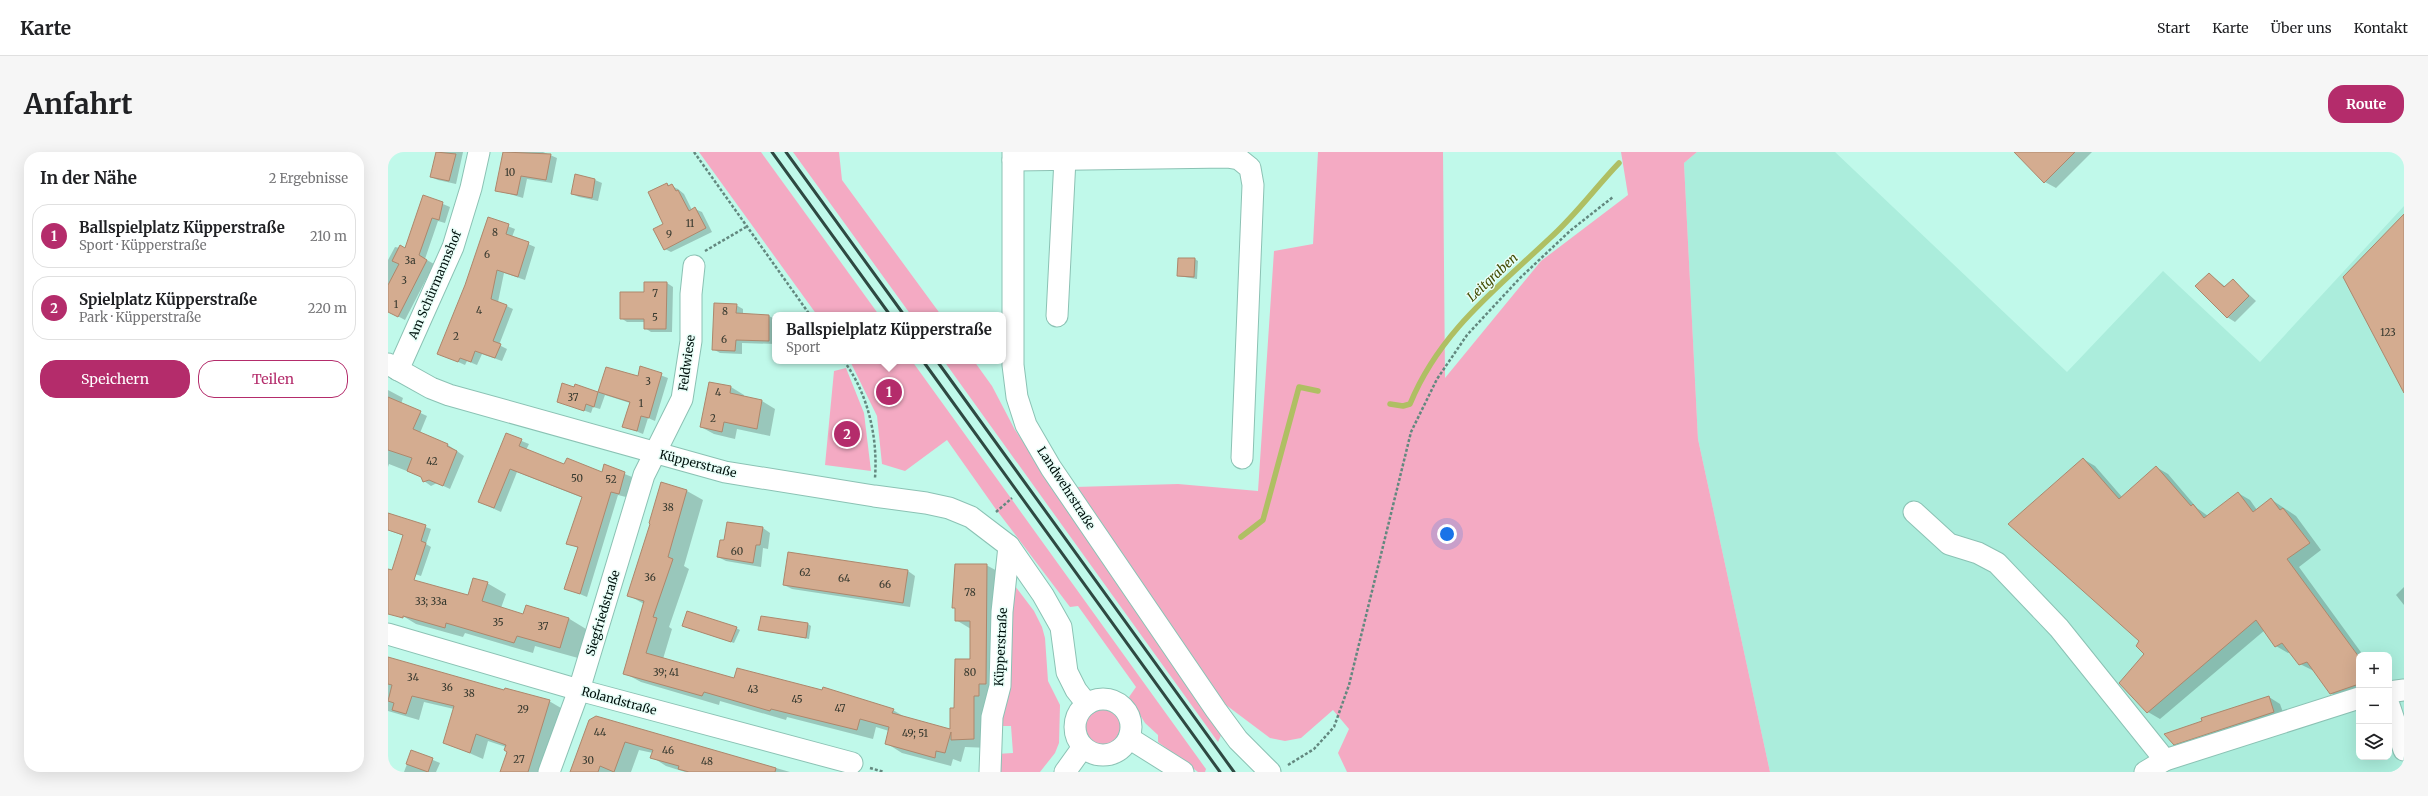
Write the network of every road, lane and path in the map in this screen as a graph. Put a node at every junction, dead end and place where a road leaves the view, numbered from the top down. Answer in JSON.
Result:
{"nodes":[{"id":1,"x":479,"y":152,"type":"edge"},
{"id":2,"x":694,"y":152,"type":"edge"},
{"id":3,"x":1013,"y":156,"type":"edge"},
{"id":4,"x":1065,"y":159,"type":"junction"},
{"id":5,"x":1614,"y":197,"type":"dead end"},
{"id":6,"x":746,"y":227,"type":"junction"},
{"id":7,"x":694,"y":266,"type":"joint"},
{"id":8,"x":808,"y":312,"type":"edge"},
{"id":9,"x":1057,"y":316,"type":"dead end"},
{"id":10,"x":846,"y":364,"type":"edge"},
{"id":11,"x":393,"y":367,"type":"edge"},
{"id":12,"x":655,"y":454,"type":"junction"},
{"id":13,"x":1242,"y":458,"type":"dead end"},
{"id":14,"x":874,"y":496,"type":"junction"},
{"id":15,"x":1012,"y":498,"type":"dead end"},
{"id":16,"x":1914,"y":512,"type":"dead end"},
{"id":17,"x":995,"y":514,"type":"dead end"},
{"id":18,"x":1009,"y":546,"type":"junction"},
{"id":19,"x":388,"y":634,"type":"edge"},
{"id":20,"x":579,"y":690,"type":"junction"},
{"id":21,"x":2404,"y":690,"type":"edge"},
{"id":22,"x":2392,"y":692,"type":"edge"},
{"id":23,"x":2356,"y":699,"type":"edge"},
{"id":24,"x":1087,"y":704,"type":"junction"},
{"id":25,"x":2392,"y":715,"type":"edge"},
{"id":26,"x":1129,"y":738,"type":"junction"},
{"id":27,"x":1083,"y":747,"type":"junction"},
{"id":28,"x":2404,"y":750,"type":"edge"},
{"id":29,"x":2165,"y":760,"type":"junction"},
{"id":30,"x":852,"y":763,"type":"dead end"},
{"id":31,"x":1277,"y":770,"type":"edge"},
{"id":32,"x":549,"y":772,"type":"edge"},
{"id":33,"x":990,"y":772,"type":"edge"},
{"id":34,"x":1065,"y":772,"type":"edge"},
{"id":35,"x":1183,"y":772,"type":"edge"},
{"id":36,"x":2145,"y":772,"type":"edge"}],
"edges":[{"from":1,"to":11,"type":"street","name":"Am Schürmannshof"},
{"from":2,"to":6,"type":"path"},
{"from":3,"to":4,"type":"street"},
{"from":3,"to":31,"type":"street","name":"Landwehrstraße"},
{"from":4,"to":9,"type":"street"},
{"from":4,"to":13,"type":"street"},
{"from":5,"to":31,"type":"path"},
{"from":6,"to":7,"type":"path"},
{"from":6,"to":8,"type":"path"},
{"from":7,"to":12,"type":"street","name":"Feldwiese"},
{"from":10,"to":14,"type":"path"},
{"from":11,"to":12,"type":"street","name":"Küpperstraße"},
{"from":12,"to":14,"type":"street","name":"Küpperstraße"},
{"from":12,"to":20,"type":"street","name":"Siegfriedstraße"},
{"from":14,"to":18,"type":"street","name":"Küpperstraße"},
{"from":15,"to":17,"type":"path"},
{"from":16,"to":29,"type":"street"},
{"from":18,"to":24,"type":"street","name":"Küpperstraße"},
{"from":18,"to":33,"type":"street","name":"Küpperstraße"},
{"from":19,"to":20,"type":"street","name":"Rolandstraße"},
{"from":20,"to":30,"type":"street","name":"Rolandstraße"},
{"from":20,"to":32,"type":"street","name":"Siegfriedstraße"},
{"from":21,"to":22,"type":"street"},
{"from":23,"to":29,"type":"street"},
{"from":24,"to":26,"type":"street"},
{"from":24,"to":27,"type":"street"},
{"from":25,"to":28,"type":"street"},
{"from":26,"to":27,"type":"street"},
{"from":26,"to":35,"type":"street"},
{"from":27,"to":34,"type":"street"},
{"from":29,"to":36,"type":"street"}]}
